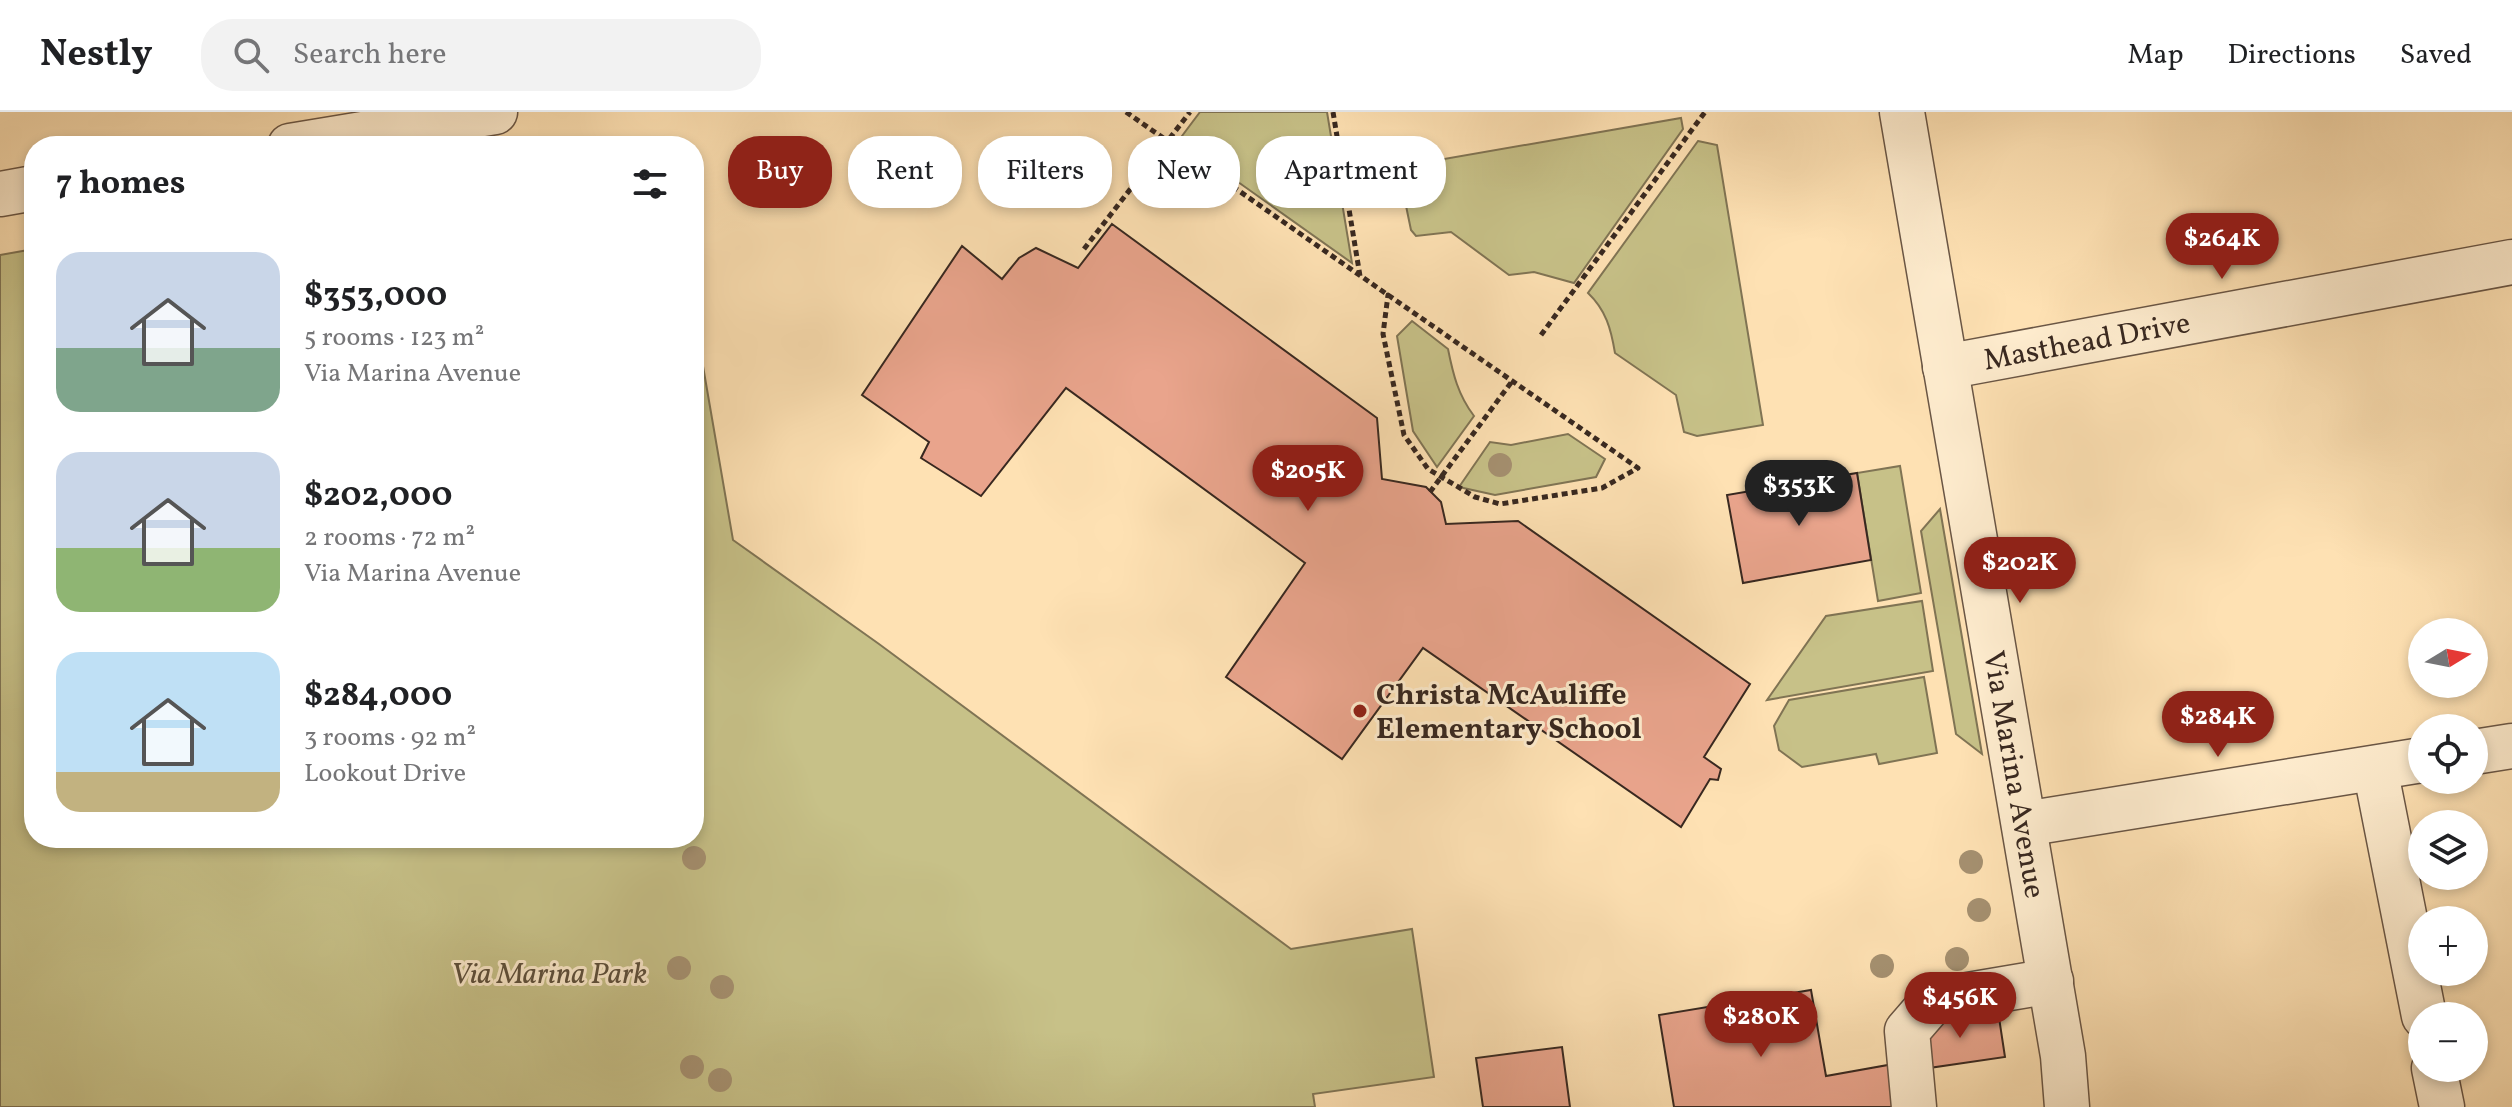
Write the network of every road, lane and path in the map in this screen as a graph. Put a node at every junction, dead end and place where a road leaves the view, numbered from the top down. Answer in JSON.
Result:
{"nodes":[{"id":1,"x":495,"y":112,"type":"edge"},
{"id":2,"x":1126,"y":112,"type":"edge"},
{"id":3,"x":1190,"y":112,"type":"edge"},
{"id":4,"x":1333,"y":112,"type":"edge"},
{"id":5,"x":1705,"y":112,"type":"edge"},
{"id":6,"x":1902,"y":112,"type":"edge"},
{"id":7,"x":350,"y":136,"type":"edge"},
{"id":8,"x":1160,"y":136,"type":"edge"},
{"id":9,"x":1171,"y":136,"type":"edge"},
{"id":10,"x":24,"y":190,"type":"edge"},
{"id":11,"x":1128,"y":192,"type":"edge"},
{"id":12,"x":1240,"y":192,"type":"edge"},
{"id":13,"x":0,"y":194,"type":"edge"},
{"id":14,"x":1084,"y":249,"type":"dead end"},
{"id":15,"x":2512,"y":262,"type":"edge"},
{"id":16,"x":1360,"y":276,"type":"junction"},
{"id":17,"x":1388,"y":295,"type":"junction"},
{"id":18,"x":1541,"y":335,"type":"dead end"},
{"id":19,"x":1945,"y":367,"type":"junction"},
{"id":20,"x":1513,"y":380,"type":"junction"},
{"id":21,"x":1441,"y":477,"type":"junction"},
{"id":22,"x":1430,"y":492,"type":"dead end"},
{"id":23,"x":2512,"y":746,"type":"edge"},
{"id":24,"x":2488,"y":750,"type":"edge"},
{"id":25,"x":2408,"y":762,"type":"edge"},
{"id":26,"x":2375,"y":768,"type":"junction"},
{"id":27,"x":2024,"y":824,"type":"junction"},
{"id":28,"x":2051,"y":981,"type":"junction"},
{"id":29,"x":2421,"y":1002,"type":"edge"},
{"id":30,"x":2437,"y":1082,"type":"edge"},
{"id":31,"x":1914,"y":1107,"type":"edge"},
{"id":32,"x":2067,"y":1107,"type":"edge"},
{"id":33,"x":2442,"y":1107,"type":"edge"}],
"edges":[{"from":1,"to":7,"type":"street"},
{"from":2,"to":8,"type":"path"},
{"from":3,"to":9,"type":"path"},
{"from":4,"to":16,"type":"path"},
{"from":5,"to":18,"type":"path"},
{"from":6,"to":19,"type":"street","name":"Via Marina Avenue"},
{"from":10,"to":13,"type":"street"},
{"from":11,"to":14,"type":"path"},
{"from":12,"to":16,"type":"path"},
{"from":15,"to":19,"type":"street","name":"Masthead Drive"},
{"from":16,"to":17,"type":"path"},
{"from":17,"to":20,"type":"path"},
{"from":17,"to":21,"type":"path"},
{"from":19,"to":27,"type":"street","name":"Via Marina Avenue"},
{"from":20,"to":21,"type":"path"},
{"from":20,"to":21,"type":"path"},
{"from":21,"to":22,"type":"path"},
{"from":23,"to":24,"type":"street"},
{"from":25,"to":26,"type":"street"},
{"from":26,"to":27,"type":"street"},
{"from":26,"to":29,"type":"street"},
{"from":27,"to":28,"type":"street","name":"Via Marina Avenue"},
{"from":28,"to":31,"type":"street"},
{"from":28,"to":32,"type":"street","name":"Via Marina Avenue"},
{"from":30,"to":33,"type":"street"}]}
